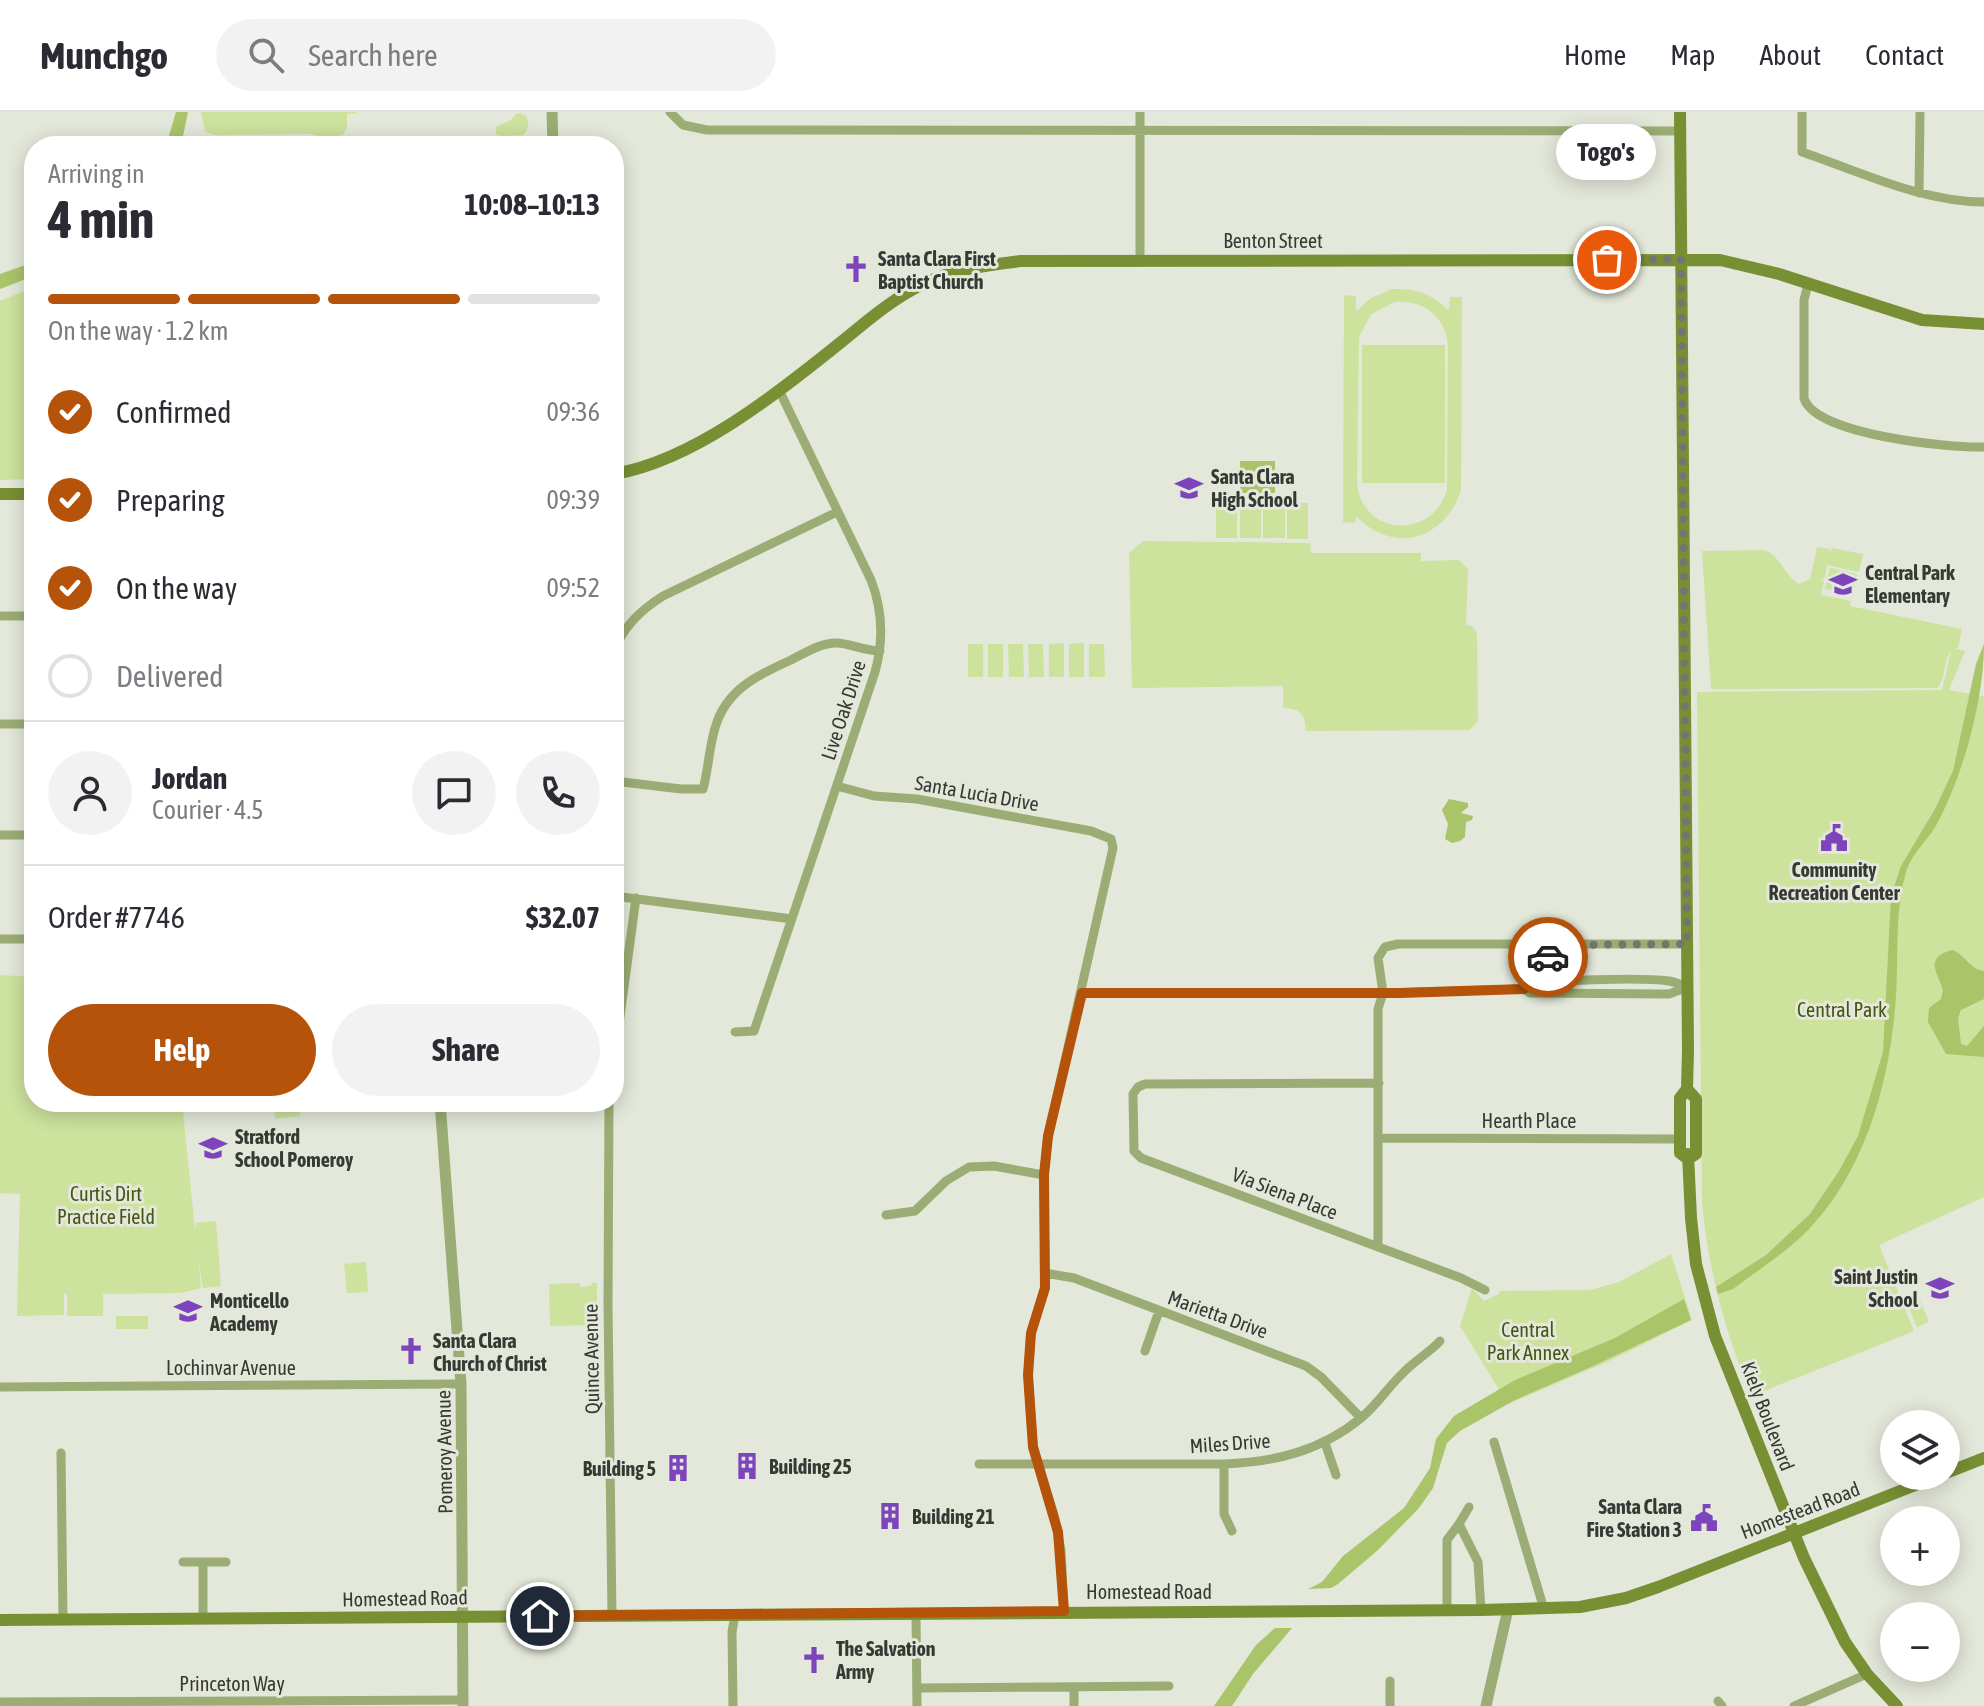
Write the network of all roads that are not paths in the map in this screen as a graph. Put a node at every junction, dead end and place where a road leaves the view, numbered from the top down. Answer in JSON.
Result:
{"nodes":[{"id":1,"x":552,"y":112,"type":"edge"},
{"id":2,"x":670,"y":112,"type":"edge"},
{"id":3,"x":1140,"y":112,"type":"edge"},
{"id":4,"x":1680,"y":112,"type":"edge"},
{"id":5,"x":1802,"y":112,"type":"edge"},
{"id":6,"x":1920,"y":112,"type":"edge"},
{"id":7,"x":1140,"y":130,"type":"junction"},
{"id":8,"x":1680,"y":131,"type":"junction"},
{"id":9,"x":553,"y":136,"type":"edge"},
{"id":10,"x":1919,"y":193,"type":"junction"},
{"id":11,"x":1984,"y":202,"type":"edge"},
{"id":12,"x":1681,"y":259,"type":"junction"},
{"id":13,"x":1140,"y":260,"type":"junction"},
{"id":14,"x":1808,"y":284,"type":"junction"},
{"id":15,"x":1984,"y":324,"type":"edge"},
{"id":16,"x":779,"y":390,"type":"junction"},
{"id":17,"x":1984,"y":447,"type":"edge"},
{"id":18,"x":624,"y":471,"type":"edge"},
{"id":19,"x":0,"y":494,"type":"edge"},
{"id":20,"x":24,"y":494,"type":"edge"},
{"id":21,"x":837,"y":512,"type":"junction"},
{"id":22,"x":0,"y":616,"type":"edge"},
{"id":23,"x":24,"y":616,"type":"edge"},
{"id":24,"x":624,"y":631,"type":"edge"},
{"id":25,"x":880,"y":651,"type":"junction"},
{"id":26,"x":0,"y":724,"type":"edge"},
{"id":27,"x":24,"y":724,"type":"edge"},
{"id":28,"x":624,"y":782,"type":"edge"},
{"id":29,"x":837,"y":786,"type":"junction"},
{"id":30,"x":0,"y":835,"type":"edge"},
{"id":31,"x":24,"y":835,"type":"edge"},
{"id":32,"x":624,"y":897,"type":"edge"},
{"id":33,"x":636,"y":898,"type":"junction"},
{"id":34,"x":792,"y":919,"type":"junction"},
{"id":35,"x":0,"y":939,"type":"edge"},
{"id":36,"x":24,"y":939,"type":"edge"},
{"id":37,"x":1687,"y":944,"type":"junction"},
{"id":38,"x":1548,"y":945,"type":"junction"},
{"id":39,"x":1555,"y":982,"type":"junction"},
{"id":40,"x":624,"y":985,"type":"edge"},
{"id":41,"x":1688,"y":987,"type":"junction"},
{"id":42,"x":1524,"y":989,"type":"junction"},
{"id":43,"x":1082,"y":993,"type":"junction"},
{"id":44,"x":1383,"y":993,"type":"junction"},
{"id":45,"x":1556,"y":993,"type":"junction"},
{"id":46,"x":735,"y":1032,"type":"dead end"},
{"id":47,"x":1379,"y":1083,"type":"junction"},
{"id":48,"x":1687,"y":1089,"type":"junction"},
{"id":49,"x":441,"y":1112,"type":"edge"},
{"id":50,"x":609,"y":1112,"type":"edge"},
{"id":51,"x":1378,"y":1138,"type":"junction"},
{"id":52,"x":1680,"y":1139,"type":"junction"},
{"id":53,"x":1688,"y":1159,"type":"junction"},
{"id":54,"x":1044,"y":1175,"type":"junction"},
{"id":55,"x":886,"y":1215,"type":"dead end"},
{"id":56,"x":1378,"y":1247,"type":"junction"},
{"id":57,"x":1045,"y":1273,"type":"junction"},
{"id":58,"x":1485,"y":1290,"type":"dead end"},
{"id":59,"x":1159,"y":1311,"type":"junction"},
{"id":60,"x":1440,"y":1341,"type":"dead end"},
{"id":61,"x":1145,"y":1351,"type":"dead end"},
{"id":62,"x":461,"y":1384,"type":"junction"},
{"id":63,"x":0,"y":1387,"type":"edge"},
{"id":64,"x":1361,"y":1418,"type":"junction"},
{"id":65,"x":1494,"y":1442,"type":"dead end"},
{"id":66,"x":1325,"y":1443,"type":"junction"},
{"id":67,"x":61,"y":1453,"type":"dead end"},
{"id":68,"x":1984,"y":1458,"type":"edge"},
{"id":69,"x":979,"y":1464,"type":"dead end"},
{"id":70,"x":1038,"y":1464,"type":"junction"},
{"id":71,"x":1224,"y":1464,"type":"junction"},
{"id":72,"x":1960,"y":1467,"type":"edge"},
{"id":73,"x":1336,"y":1475,"type":"dead end"},
{"id":74,"x":1903,"y":1490,"type":"edge"},
{"id":75,"x":1469,"y":1507,"type":"dead end"},
{"id":76,"x":1459,"y":1524,"type":"junction"},
{"id":77,"x":1232,"y":1531,"type":"dead end"},
{"id":78,"x":1792,"y":1534,"type":"junction"},
{"id":79,"x":183,"y":1562,"type":"dead end"},
{"id":80,"x":203,"y":1562,"type":"junction"},
{"id":81,"x":226,"y":1562,"type":"dead end"},
{"id":82,"x":1508,"y":1609,"type":"junction"},
{"id":83,"x":1544,"y":1609,"type":"junction"},
{"id":84,"x":1447,"y":1610,"type":"junction"},
{"id":85,"x":1481,"y":1610,"type":"junction"},
{"id":86,"x":1064,"y":1611,"type":"junction"},
{"id":87,"x":916,"y":1614,"type":"junction"},
{"id":88,"x":735,"y":1615,"type":"junction"},
{"id":89,"x":612,"y":1616,"type":"junction"},
{"id":90,"x":463,"y":1617,"type":"junction"},
{"id":91,"x":203,"y":1619,"type":"junction"},
{"id":92,"x":0,"y":1620,"type":"edge"},
{"id":93,"x":63,"y":1620,"type":"junction"},
{"id":94,"x":1867,"y":1674,"type":"junction"},
{"id":95,"x":1390,"y":1681,"type":"dead end"},
{"id":96,"x":1169,"y":1686,"type":"dead end"},
{"id":97,"x":917,"y":1688,"type":"junction"},
{"id":98,"x":1074,"y":1688,"type":"junction"},
{"id":99,"x":0,"y":1702,"type":"edge"},
{"id":100,"x":350,"y":1703,"type":"edge"},
{"id":101,"x":463,"y":1703,"type":"edge"},
{"id":102,"x":22,"y":1704,"type":"edge"},
{"id":103,"x":133,"y":1704,"type":"edge"},
{"id":104,"x":242,"y":1704,"type":"edge"},
{"id":105,"x":733,"y":1706,"type":"edge"},
{"id":106,"x":917,"y":1706,"type":"edge"},
{"id":107,"x":1074,"y":1706,"type":"edge"},
{"id":108,"x":1390,"y":1706,"type":"edge"},
{"id":109,"x":1486,"y":1706,"type":"edge"},
{"id":110,"x":1794,"y":1706,"type":"edge"},
{"id":111,"x":1897,"y":1706,"type":"edge"}],
"edges":[{"from":1,"to":9,"type":"street"},
{"from":2,"to":7,"type":"street"},
{"from":3,"to":7,"type":"street"},
{"from":4,"to":8,"type":"main road","name":"Kiely Boulevard"},
{"from":5,"to":10,"type":"street"},
{"from":6,"to":10,"type":"street"},
{"from":7,"to":8,"type":"street"},
{"from":7,"to":13,"type":"street"},
{"from":8,"to":12,"type":"main road","name":"Kiely Boulevard"},
{"from":10,"to":11,"type":"street"},
{"from":12,"to":13,"type":"main road","name":"Benton Street"},
{"from":12,"to":14,"type":"main road","name":"Benton Street"},
{"from":12,"to":37,"type":"main road","name":"Kiely Boulevard"},
{"from":13,"to":16,"type":"main road","name":"Benton Street"},
{"from":14,"to":15,"type":"main road","name":"Benton Street"},
{"from":14,"to":17,"type":"street"},
{"from":16,"to":18,"type":"main road","name":"Benton Street"},
{"from":16,"to":21,"type":"street","name":"Live Oak Drive"},
{"from":19,"to":20,"type":"main road"},
{"from":21,"to":24,"type":"street"},
{"from":21,"to":25,"type":"street","name":"Live Oak Drive"},
{"from":22,"to":23,"type":"street"},
{"from":25,"to":28,"type":"street"},
{"from":25,"to":29,"type":"street","name":"Live Oak Drive"},
{"from":26,"to":27,"type":"street"},
{"from":29,"to":34,"type":"street","name":"Live Oak Drive"},
{"from":29,"to":43,"type":"street","name":"Santa Lucia Drive"},
{"from":30,"to":31,"type":"street"},
{"from":32,"to":33,"type":"street"},
{"from":33,"to":34,"type":"street"},
{"from":33,"to":40,"type":"street"},
{"from":34,"to":46,"type":"street","name":"Live Oak Drive"},
{"from":35,"to":36,"type":"street"},
{"from":37,"to":38,"type":"street"},
{"from":37,"to":41,"type":"main road","name":"Kiely Boulevard"},
{"from":38,"to":39,"type":"street"},
{"from":38,"to":44,"type":"street"},
{"from":39,"to":41,"type":"street"},
{"from":39,"to":42,"type":"street"},
{"from":39,"to":45,"type":"street"},
{"from":41,"to":45,"type":"street"},
{"from":41,"to":48,"type":"main road","name":"Kiely Boulevard"},
{"from":42,"to":44,"type":"street"},
{"from":42,"to":45,"type":"street"},
{"from":43,"to":44,"type":"street"},
{"from":43,"to":54,"type":"street"},
{"from":44,"to":47,"type":"street"},
{"from":47,"to":51,"type":"street"},
{"from":47,"to":56,"type":"street","name":"Via Siena Place"},
{"from":48,"to":52,"type":"main road","name":"Kiely Boulevard"},
{"from":48,"to":53,"type":"main road","name":"Kiely Boulevard"},
{"from":49,"to":62,"type":"street","name":"Pomeroy Avenue"},
{"from":50,"to":89,"type":"street","name":"Quince Avenue"},
{"from":51,"to":52,"type":"street","name":"Hearth Place"},
{"from":51,"to":56,"type":"street"},
{"from":52,"to":53,"type":"main road","name":"Kiely Boulevard"},
{"from":53,"to":78,"type":"main road","name":"Kiely Boulevard"},
{"from":54,"to":55,"type":"street"},
{"from":54,"to":57,"type":"street"},
{"from":56,"to":58,"type":"street","name":"Via Siena Place"},
{"from":57,"to":59,"type":"street","name":"Marietta Drive"},
{"from":57,"to":70,"type":"street"},
{"from":59,"to":61,"type":"street"},
{"from":59,"to":64,"type":"street","name":"Marietta Drive"},
{"from":60,"to":64,"type":"street","name":"Miles Drive"},
{"from":62,"to":63,"type":"street","name":"Lochinvar Avenue"},
{"from":62,"to":90,"type":"street","name":"Pomeroy Avenue"},
{"from":64,"to":66,"type":"street","name":"Miles Drive"},
{"from":65,"to":83,"type":"street"},
{"from":66,"to":71,"type":"street","name":"Miles Drive"},
{"from":66,"to":73,"type":"street"},
{"from":67,"to":93,"type":"street"},
{"from":68,"to":72,"type":"main road"},
{"from":69,"to":70,"type":"street","name":"Miles Drive"},
{"from":70,"to":71,"type":"street","name":"Miles Drive"},
{"from":70,"to":86,"type":"street"},
{"from":71,"to":77,"type":"street"},
{"from":74,"to":78,"type":"main road","name":"Homestead Road"},
{"from":75,"to":76,"type":"street"},
{"from":76,"to":84,"type":"street"},
{"from":76,"to":85,"type":"street"},
{"from":78,"to":83,"type":"main road","name":"Homestead Road"},
{"from":78,"to":94,"type":"main road","name":"Kiely Boulevard"},
{"from":79,"to":80,"type":"street"},
{"from":80,"to":81,"type":"street"},
{"from":80,"to":91,"type":"street"},
{"from":82,"to":83,"type":"main road","name":"Homestead Road"},
{"from":82,"to":85,"type":"main road","name":"Homestead Road"},
{"from":82,"to":109,"type":"street"},
{"from":84,"to":85,"type":"main road","name":"Homestead Road"},
{"from":84,"to":86,"type":"main road","name":"Homestead Road"},
{"from":86,"to":87,"type":"main road","name":"Homestead Road"},
{"from":87,"to":88,"type":"main road","name":"Homestead Road"},
{"from":87,"to":97,"type":"street"},
{"from":88,"to":89,"type":"main road","name":"Homestead Road"},
{"from":88,"to":105,"type":"street"},
{"from":89,"to":90,"type":"main road","name":"Homestead Road"},
{"from":90,"to":91,"type":"main road","name":"Homestead Road"},
{"from":90,"to":101,"type":"street","name":"Pomeroy Avenue"},
{"from":91,"to":93,"type":"main road","name":"Homestead Road"},
{"from":92,"to":93,"type":"main road","name":"Homestead Road"},
{"from":94,"to":110,"type":"street"},
{"from":94,"to":111,"type":"main road","name":"Kiely Boulevard"},
{"from":95,"to":108,"type":"street"},
{"from":96,"to":98,"type":"street"},
{"from":97,"to":98,"type":"street"},
{"from":97,"to":106,"type":"street"},
{"from":98,"to":107,"type":"street"},
{"from":99,"to":102,"type":"street","name":"Princeton Way"},
{"from":100,"to":101,"type":"street","name":"Princeton Way"},
{"from":100,"to":104,"type":"street","name":"Princeton Way"},
{"from":102,"to":103,"type":"street","name":"Princeton Way"},
{"from":103,"to":104,"type":"street","name":"Princeton Way"}]}
